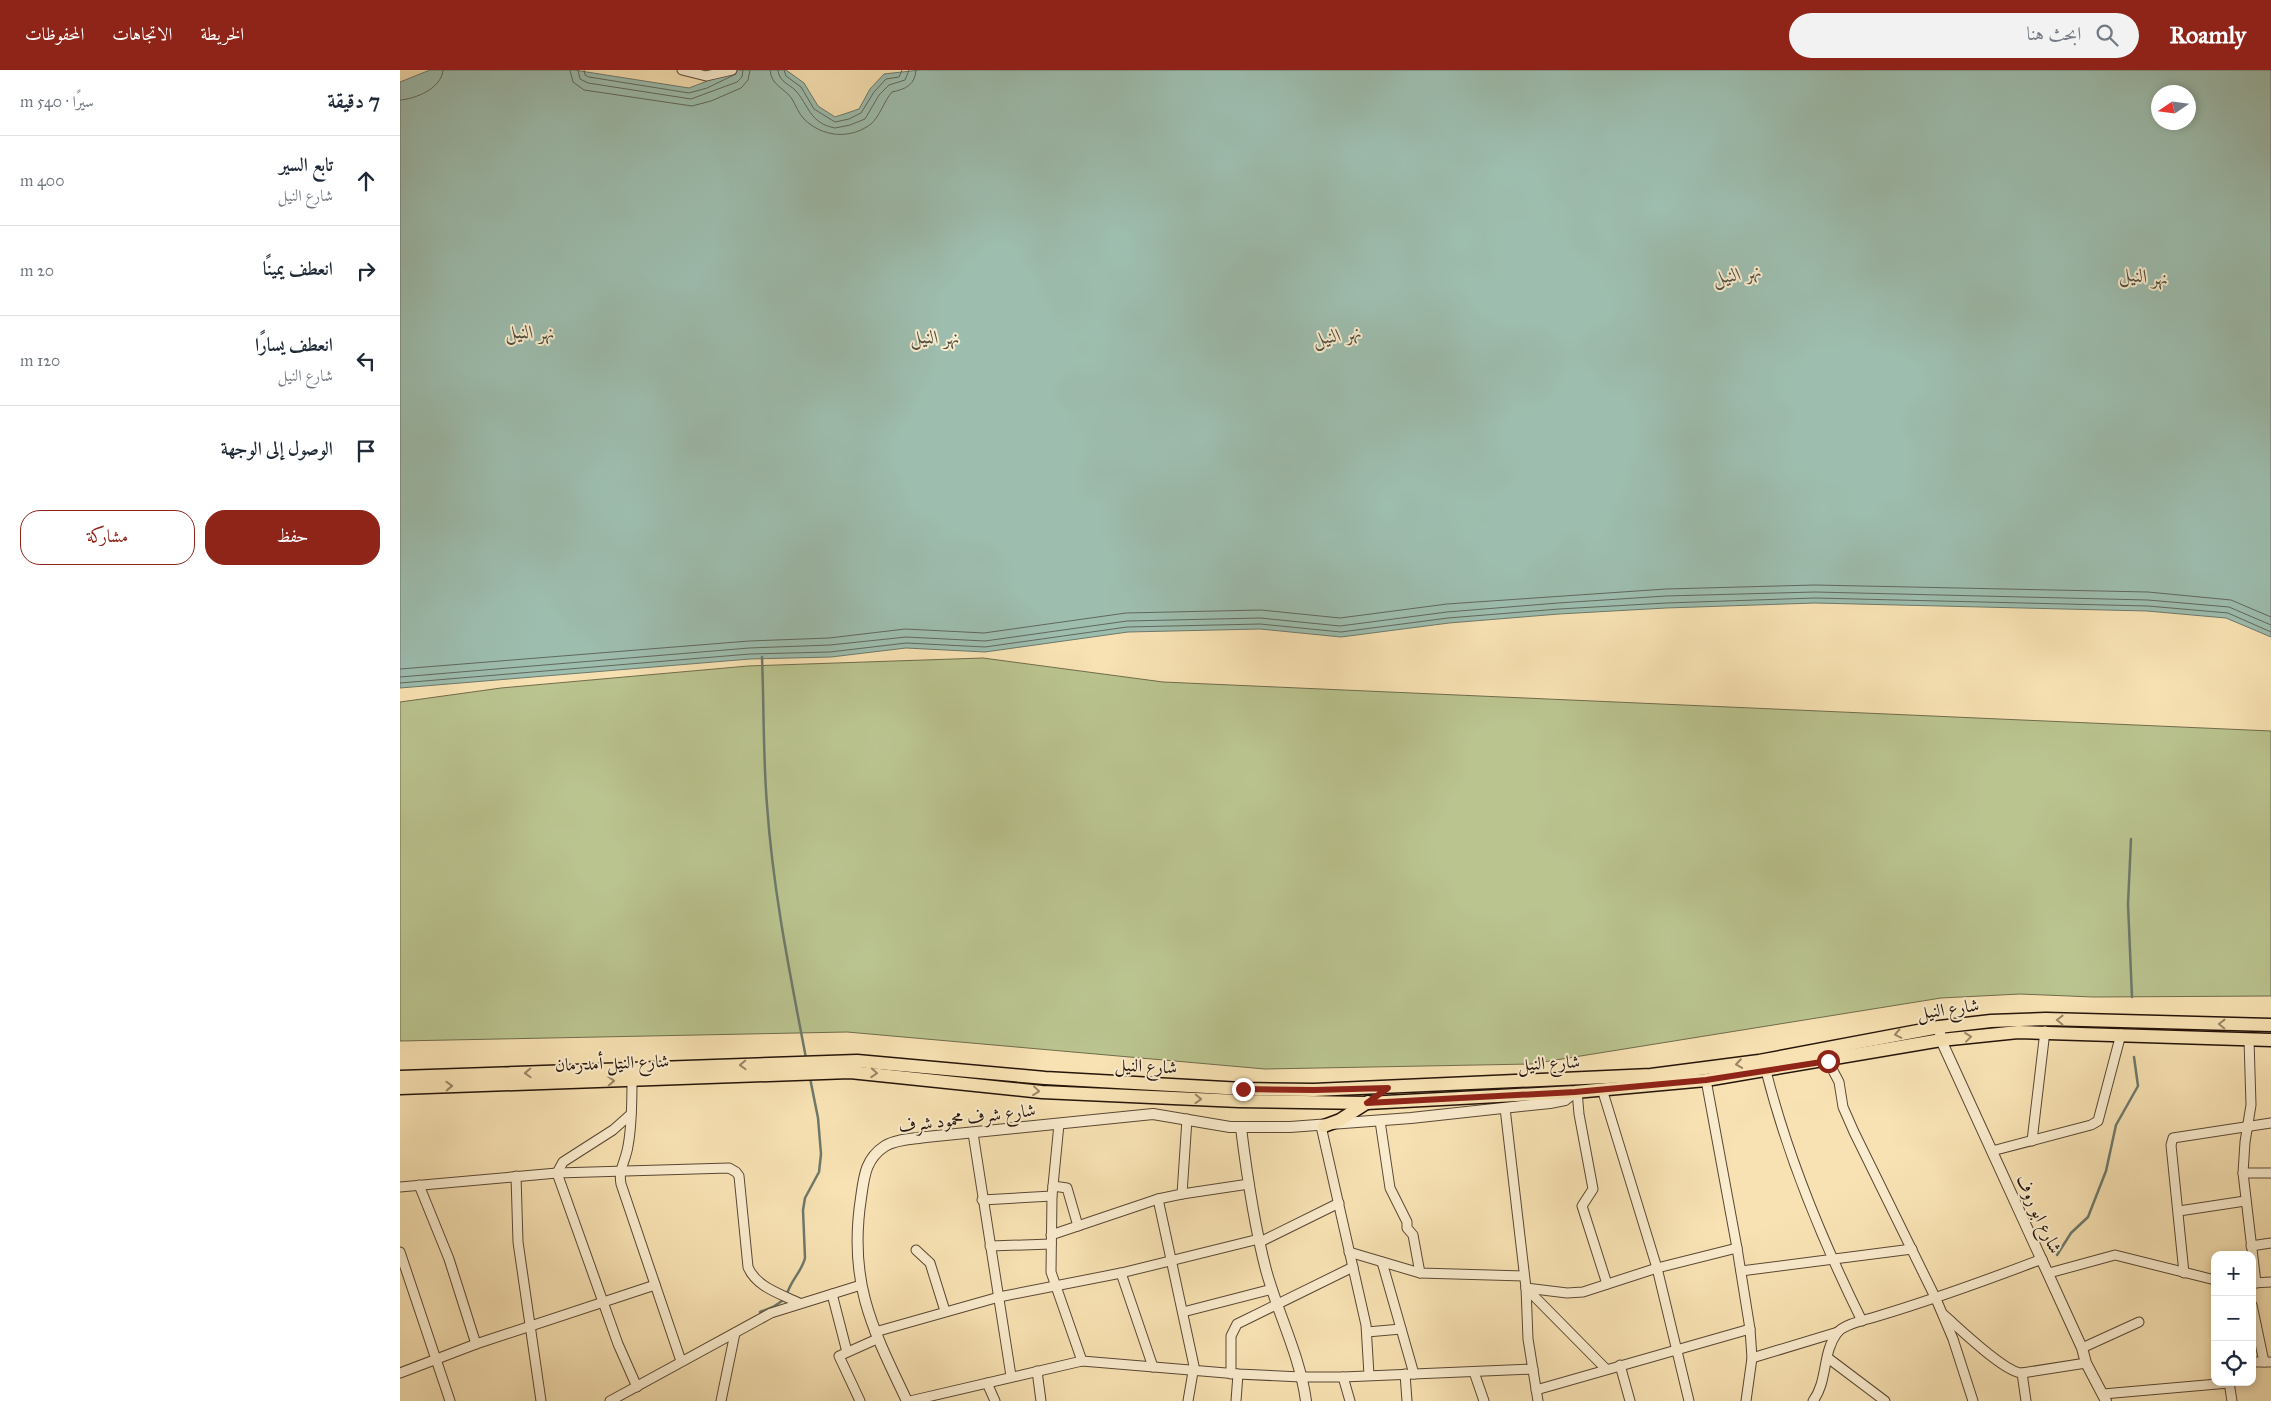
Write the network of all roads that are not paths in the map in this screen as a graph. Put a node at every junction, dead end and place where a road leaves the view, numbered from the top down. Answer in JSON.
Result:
{"nodes":[{"id":1,"x":682,"y":70,"type":"edge"},
{"id":2,"x":732,"y":70,"type":"edge"},
{"id":3,"x":692,"y":71,"type":"edge"},
{"id":4,"x":2271,"y":1025,"type":"edge"},
{"id":5,"x":1939,"y":1027,"type":"junction"},
{"id":6,"x":2045,"y":1031,"type":"junction"},
{"id":7,"x":2122,"y":1034,"type":"junction"},
{"id":8,"x":1941,"y":1040,"type":"junction"},
{"id":9,"x":2249,"y":1040,"type":"junction"},
{"id":10,"x":2271,"y":1040,"type":"edge"},
{"id":11,"x":1828,"y":1061,"type":"junction"},
{"id":12,"x":825,"y":1067,"type":"junction"},
{"id":13,"x":792,"y":1068,"type":"junction"},
{"id":14,"x":1766,"y":1071,"type":"junction"},
{"id":15,"x":400,"y":1077,"type":"edge"},
{"id":16,"x":632,"y":1080,"type":"junction"},
{"id":17,"x":1706,"y":1080,"type":"junction"},
{"id":18,"x":400,"y":1088,"type":"edge"},
{"id":19,"x":1388,"y":1088,"type":"junction"},
{"id":20,"x":1602,"y":1089,"type":"junction"},
{"id":21,"x":1576,"y":1092,"type":"junction"},
{"id":22,"x":1367,"y":1103,"type":"junction"},
{"id":23,"x":1505,"y":1108,"type":"junction"},
{"id":24,"x":632,"y":1114,"type":"junction"},
{"id":25,"x":1187,"y":1119,"type":"junction"},
{"id":26,"x":1380,"y":1121,"type":"junction"},
{"id":27,"x":2271,"y":1123,"type":"edge"},
{"id":28,"x":1060,"y":1124,"type":"junction"},
{"id":29,"x":1322,"y":1126,"type":"junction"},
{"id":30,"x":2248,"y":1127,"type":"junction"},
{"id":31,"x":1241,"y":1128,"type":"junction"},
{"id":32,"x":972,"y":1132,"type":"junction"},
{"id":33,"x":2032,"y":1141,"type":"junction"},
{"id":34,"x":1992,"y":1151,"type":"junction"},
{"id":35,"x":620,"y":1172,"type":"junction"},
{"id":36,"x":557,"y":1173,"type":"junction"},
{"id":37,"x":2243,"y":1173,"type":"junction"},
{"id":38,"x":2271,"y":1173,"type":"edge"},
{"id":39,"x":516,"y":1176,"type":"junction"},
{"id":40,"x":1249,"y":1184,"type":"junction"},
{"id":41,"x":420,"y":1186,"type":"junction"},
{"id":42,"x":1053,"y":1186,"type":"junction"},
{"id":43,"x":400,"y":1187,"type":"edge"},
{"id":44,"x":1182,"y":1194,"type":"junction"},
{"id":45,"x":1052,"y":1196,"type":"junction"},
{"id":46,"x":982,"y":1200,"type":"junction"},
{"id":47,"x":1158,"y":1200,"type":"junction"},
{"id":48,"x":2244,"y":1201,"type":"junction"},
{"id":49,"x":1339,"y":1203,"type":"junction"},
{"id":50,"x":2179,"y":1211,"type":"junction"},
{"id":51,"x":1078,"y":1226,"type":"junction"},
{"id":52,"x":1051,"y":1239,"type":"junction"},
{"id":53,"x":1259,"y":1240,"type":"junction"},
{"id":54,"x":2271,"y":1242,"type":"edge"},
{"id":55,"x":990,"y":1246,"type":"junction"},
{"id":56,"x":2251,"y":1246,"type":"junction"},
{"id":57,"x":1737,"y":1248,"type":"junction"},
{"id":58,"x":1912,"y":1249,"type":"junction"},
{"id":59,"x":916,"y":1250,"type":"dead end"},
{"id":60,"x":2251,"y":1251,"type":"edge"},
{"id":61,"x":400,"y":1252,"type":"edge"},
{"id":62,"x":1349,"y":1252,"type":"junction"},
{"id":63,"x":1831,"y":1258,"type":"junction"},
{"id":64,"x":2042,"y":1259,"type":"junction"},
{"id":65,"x":1172,"y":1262,"type":"junction"},
{"id":66,"x":1382,"y":1262,"type":"junction"},
{"id":67,"x":1353,"y":1267,"type":"junction"},
{"id":68,"x":1657,"y":1268,"type":"junction"},
{"id":69,"x":1741,"y":1271,"type":"junction"},
{"id":70,"x":1121,"y":1273,"type":"junction"},
{"id":71,"x":1420,"y":1273,"type":"junction"},
{"id":72,"x":2048,"y":1273,"type":"junction"},
{"id":73,"x":2184,"y":1273,"type":"junction"},
{"id":74,"x":1524,"y":1276,"type":"junction"},
{"id":75,"x":2211,"y":1279,"type":"edge"},
{"id":76,"x":2271,"y":1282,"type":"edge"},
{"id":77,"x":2256,"y":1283,"type":"edge"},
{"id":78,"x":1607,"y":1284,"type":"junction"},
{"id":79,"x":655,"y":1285,"type":"junction"},
{"id":80,"x":861,"y":1286,"type":"junction"},
{"id":81,"x":1055,"y":1288,"type":"junction"},
{"id":82,"x":1526,"y":1288,"type":"junction"},
{"id":83,"x":1272,"y":1289,"type":"junction"},
{"id":84,"x":832,"y":1294,"type":"junction"},
{"id":85,"x":998,"y":1296,"type":"junction"},
{"id":86,"x":1936,"y":1299,"type":"junction"},
{"id":87,"x":602,"y":1302,"type":"junction"},
{"id":88,"x":799,"y":1303,"type":"junction"},
{"id":89,"x":1277,"y":1305,"type":"junction"},
{"id":90,"x":945,"y":1311,"type":"junction"},
{"id":91,"x":1183,"y":1312,"type":"junction"},
{"id":92,"x":1942,"y":1313,"type":"junction"},
{"id":93,"x":1862,"y":1321,"type":"junction"},
{"id":94,"x":2256,"y":1321,"type":"edge"},
{"id":95,"x":2139,"y":1322,"type":"dead end"},
{"id":96,"x":530,"y":1326,"type":"junction"},
{"id":97,"x":1401,"y":1329,"type":"junction"},
{"id":98,"x":1750,"y":1329,"type":"junction"},
{"id":99,"x":1367,"y":1332,"type":"junction"},
{"id":100,"x":1838,"y":1332,"type":"junction"},
{"id":101,"x":735,"y":1333,"type":"junction"},
{"id":102,"x":876,"y":1336,"type":"junction"},
{"id":103,"x":476,"y":1344,"type":"junction"},
{"id":104,"x":2082,"y":1348,"type":"junction"},
{"id":105,"x":1676,"y":1350,"type":"junction"},
{"id":106,"x":847,"y":1352,"type":"junction"},
{"id":107,"x":1752,"y":1358,"type":"junction"},
{"id":108,"x":1828,"y":1358,"type":"junction"},
{"id":109,"x":436,"y":1359,"type":"junction"},
{"id":110,"x":681,"y":1361,"type":"junction"},
{"id":111,"x":1082,"y":1361,"type":"junction"},
{"id":112,"x":2267,"y":1362,"type":"edge"},
{"id":113,"x":2086,"y":1363,"type":"junction"},
{"id":114,"x":1620,"y":1365,"type":"junction"},
{"id":115,"x":1153,"y":1367,"type":"junction"},
{"id":116,"x":1533,"y":1369,"type":"junction"},
{"id":117,"x":1606,"y":1369,"type":"junction"},
{"id":118,"x":1036,"y":1370,"type":"junction"},
{"id":119,"x":1194,"y":1371,"type":"junction"},
{"id":120,"x":1474,"y":1372,"type":"junction"},
{"id":121,"x":2022,"y":1372,"type":"junction"},
{"id":122,"x":400,"y":1373,"type":"edge"},
{"id":123,"x":1234,"y":1374,"type":"junction"},
{"id":124,"x":1409,"y":1374,"type":"junction"},
{"id":125,"x":1370,"y":1375,"type":"junction"},
{"id":126,"x":1011,"y":1376,"type":"junction"},
{"id":127,"x":1301,"y":1377,"type":"junction"},
{"id":128,"x":1343,"y":1377,"type":"junction"},
{"id":129,"x":987,"y":1383,"type":"junction"},
{"id":130,"x":2211,"y":1385,"type":"edge"},
{"id":131,"x":2230,"y":1386,"type":"edge"},
{"id":132,"x":637,"y":1388,"type":"junction"},
{"id":133,"x":1536,"y":1390,"type":"junction"},
{"id":134,"x":2104,"y":1398,"type":"edge"},
{"id":135,"x":450,"y":1401,"type":"edge"},
{"id":136,"x":541,"y":1401,"type":"edge"},
{"id":137,"x":610,"y":1401,"type":"edge"},
{"id":138,"x":721,"y":1401,"type":"edge"},
{"id":139,"x":860,"y":1401,"type":"edge"},
{"id":140,"x":909,"y":1401,"type":"edge"},
{"id":141,"x":995,"y":1401,"type":"edge"},
{"id":142,"x":1041,"y":1401,"type":"edge"},
{"id":143,"x":1188,"y":1401,"type":"edge"},
{"id":144,"x":1236,"y":1401,"type":"edge"},
{"id":145,"x":1306,"y":1401,"type":"edge"},
{"id":146,"x":1350,"y":1401,"type":"edge"},
{"id":147,"x":1407,"y":1401,"type":"edge"},
{"id":148,"x":1484,"y":1401,"type":"edge"},
{"id":149,"x":1538,"y":1401,"type":"edge"},
{"id":150,"x":1630,"y":1401,"type":"edge"},
{"id":151,"x":1689,"y":1401,"type":"edge"},
{"id":152,"x":1746,"y":1401,"type":"edge"},
{"id":153,"x":1812,"y":1401,"type":"edge"},
{"id":154,"x":1885,"y":1401,"type":"edge"},
{"id":155,"x":1973,"y":1401,"type":"edge"},
{"id":156,"x":2026,"y":1401,"type":"edge"},
{"id":157,"x":2232,"y":1401,"type":"edge"}],
"edges":[{"from":1,"to":3,"type":"street"},
{"from":2,"to":3,"type":"street"},
{"from":4,"to":5,"type":"main road","name":"شارع النيل","one_way":true},
{"from":5,"to":8,"type":"street","name":"شارع ابو روف"},
{"from":5,"to":19,"type":"main road","name":"شارع النيل","one_way":true},
{"from":6,"to":7,"type":"main road","name":"شارع النيل"},
{"from":8,"to":6,"type":"main road","name":"شارع النيل","one_way":true},
{"from":6,"to":33,"type":"street"},
{"from":7,"to":9,"type":"main road","name":"شارع النيل"},
{"from":7,"to":33,"type":"street"},
{"from":8,"to":11,"type":"main road","name":"شارع النيل"},
{"from":8,"to":34,"type":"street","name":"شارع ابو روف"},
{"from":9,"to":10,"type":"main road","name":"شارع النيل"},
{"from":9,"to":30,"type":"street"},
{"from":11,"to":14,"type":"main road","name":"شارع النيل"},
{"from":11,"to":58,"type":"street"},
{"from":12,"to":13,"type":"main road","name":"شارع النيل أمدرمان"},
{"from":12,"to":19,"type":"main road","name":"شارع النيل"},
{"from":12,"to":22,"type":"main road","name":"شارع النيل","one_way":true},
{"from":13,"to":15,"type":"main road","one_way":true},
{"from":13,"to":16,"type":"main road","name":"شارع النيل أمدرمان"},
{"from":14,"to":17,"type":"main road","name":"شارع النيل"},
{"from":14,"to":63,"type":"street"},
{"from":18,"to":16,"type":"main road","name":"شارع النيل أمدرمان","one_way":true},
{"from":16,"to":24,"type":"street"},
{"from":17,"to":20,"type":"main road","name":"شارع النيل"},
{"from":17,"to":57,"type":"street"},
{"from":19,"to":22,"type":"main road"},
{"from":20,"to":21,"type":"main road","name":"شارع النيل"},
{"from":20,"to":68,"type":"street"},
{"from":21,"to":22,"type":"main road","name":"شارع النيل"},
{"from":21,"to":23,"type":"street","name":"شارع شرف محمود شرف"},
{"from":21,"to":78,"type":"street"},
{"from":22,"to":29,"type":"main road"},
{"from":23,"to":26,"type":"street","name":"شارع شرف محمود شرف"},
{"from":23,"to":74,"type":"street"},
{"from":24,"to":35,"type":"street"},
{"from":24,"to":36,"type":"street"},
{"from":25,"to":28,"type":"street","name":"شارع شرف محمود شرف"},
{"from":25,"to":31,"type":"street","name":"شارع شرف محمود شرف"},
{"from":25,"to":44,"type":"street"},
{"from":26,"to":29,"type":"street","name":"شارع شرف محمود شرف"},
{"from":26,"to":71,"type":"street"},
{"from":27,"to":30,"type":"street"},
{"from":28,"to":32,"type":"street","name":"شارع شرف محمود شرف"},
{"from":28,"to":42,"type":"street"},
{"from":29,"to":31,"type":"street","name":"شارع شرف محمود شرف"},
{"from":29,"to":49,"type":"street"},
{"from":30,"to":37,"type":"street"},
{"from":30,"to":50,"type":"street"},
{"from":31,"to":40,"type":"street"},
{"from":32,"to":46,"type":"street"},
{"from":32,"to":80,"type":"street","name":"شارع شرف محمود شرف"},
{"from":33,"to":34,"type":"street"},
{"from":34,"to":64,"type":"street","name":"شارع ابو روف"},
{"from":35,"to":36,"type":"street"},
{"from":35,"to":79,"type":"street"},
{"from":35,"to":88,"type":"street"},
{"from":36,"to":39,"type":"street"},
{"from":36,"to":87,"type":"street"},
{"from":37,"to":38,"type":"street"},
{"from":37,"to":48,"type":"street"},
{"from":39,"to":41,"type":"street"},
{"from":39,"to":96,"type":"street"},
{"from":40,"to":44,"type":"street"},
{"from":40,"to":53,"type":"street"},
{"from":41,"to":43,"type":"street"},
{"from":41,"to":103,"type":"street"},
{"from":42,"to":45,"type":"street"},
{"from":42,"to":51,"type":"street"},
{"from":44,"to":47,"type":"street"},
{"from":45,"to":46,"type":"street"},
{"from":45,"to":52,"type":"street"},
{"from":46,"to":55,"type":"street"},
{"from":47,"to":51,"type":"street"},
{"from":47,"to":65,"type":"street"},
{"from":48,"to":50,"type":"street"},
{"from":48,"to":56,"type":"street"},
{"from":49,"to":53,"type":"street"},
{"from":49,"to":62,"type":"street"},
{"from":50,"to":73,"type":"street"},
{"from":51,"to":52,"type":"street"},
{"from":52,"to":55,"type":"street"},
{"from":52,"to":81,"type":"street"},
{"from":53,"to":65,"type":"street"},
{"from":53,"to":83,"type":"street"},
{"from":54,"to":56,"type":"street"},
{"from":55,"to":85,"type":"street"},
{"from":56,"to":60,"type":"street"},
{"from":57,"to":68,"type":"street"},
{"from":57,"to":69,"type":"street"},
{"from":58,"to":63,"type":"street"},
{"from":58,"to":86,"type":"street"},
{"from":59,"to":90,"type":"street"},
{"from":61,"to":109,"type":"street"},
{"from":62,"to":66,"type":"street"},
{"from":62,"to":67,"type":"street"},
{"from":63,"to":69,"type":"street"},
{"from":63,"to":93,"type":"street"},
{"from":64,"to":72,"type":"street","name":"شارع ابو روف"},
{"from":64,"to":86,"type":"street"},
{"from":65,"to":70,"type":"street"},
{"from":65,"to":91,"type":"street"},
{"from":66,"to":71,"type":"street"},
{"from":66,"to":97,"type":"street"},
{"from":67,"to":89,"type":"street"},
{"from":67,"to":99,"type":"street"},
{"from":68,"to":78,"type":"street"},
{"from":68,"to":105,"type":"street"},
{"from":69,"to":98,"type":"street"},
{"from":70,"to":81,"type":"street"},
{"from":70,"to":115,"type":"street"},
{"from":71,"to":74,"type":"street"},
{"from":72,"to":73,"type":"street"},
{"from":72,"to":104,"type":"street","name":"شارع ابو روف"},
{"from":73,"to":75,"type":"street"},
{"from":74,"to":82,"type":"street"},
{"from":76,"to":77,"type":"street"},
{"from":78,"to":82,"type":"street"},
{"from":79,"to":87,"type":"street"},
{"from":79,"to":110,"type":"street"},
{"from":80,"to":84,"type":"street"},
{"from":80,"to":102,"type":"street","name":"شارع شرف محمود شرف"},
{"from":81,"to":85,"type":"street"},
{"from":81,"to":111,"type":"street"},
{"from":82,"to":116,"type":"street"},
{"from":82,"to":117,"type":"street"},
{"from":83,"to":89,"type":"street"},
{"from":83,"to":91,"type":"street"},
{"from":84,"to":88,"type":"street"},
{"from":84,"to":106,"type":"street"},
{"from":85,"to":90,"type":"street"},
{"from":85,"to":126,"type":"street"},
{"from":86,"to":92,"type":"street"},
{"from":86,"to":93,"type":"street"},
{"from":87,"to":96,"type":"street"},
{"from":87,"to":132,"type":"street"},
{"from":88,"to":101,"type":"street"},
{"from":89,"to":123,"type":"street"},
{"from":89,"to":127,"type":"street"},
{"from":90,"to":102,"type":"street"},
{"from":91,"to":119,"type":"street"},
{"from":92,"to":121,"type":"street"},
{"from":92,"to":155,"type":"street"},
{"from":93,"to":100,"type":"street"},
{"from":94,"to":112,"type":"street"},
{"from":95,"to":104,"type":"street"},
{"from":96,"to":103,"type":"street"},
{"from":96,"to":136,"type":"street"},
{"from":97,"to":99,"type":"street"},
{"from":97,"to":124,"type":"street"},
{"from":98,"to":105,"type":"street"},
{"from":98,"to":107,"type":"street"},
{"from":99,"to":125,"type":"street"},
{"from":100,"to":107,"type":"street"},
{"from":100,"to":108,"type":"street"},
{"from":101,"to":110,"type":"street"},
{"from":101,"to":138,"type":"street"},
{"from":102,"to":106,"type":"street"},
{"from":102,"to":140,"type":"street","name":"شارع شرف محمود شرف"},
{"from":103,"to":109,"type":"street"},
{"from":104,"to":113,"type":"street","name":"شارع ابو روف"},
{"from":105,"to":114,"type":"street"},
{"from":105,"to":151,"type":"street"},
{"from":106,"to":139,"type":"street"},
{"from":107,"to":152,"type":"street"},
{"from":108,"to":153,"type":"street"},
{"from":108,"to":154,"type":"street"},
{"from":109,"to":122,"type":"street"},
{"from":109,"to":135,"type":"street"},
{"from":110,"to":132,"type":"street"},
{"from":111,"to":115,"type":"street"},
{"from":111,"to":118,"type":"street"},
{"from":113,"to":121,"type":"street"},
{"from":113,"to":134,"type":"street","name":"شارع ابو روف"},
{"from":114,"to":117,"type":"street"},
{"from":114,"to":150,"type":"street"},
{"from":115,"to":119,"type":"street"},
{"from":116,"to":120,"type":"street"},
{"from":116,"to":133,"type":"street"},
{"from":117,"to":133,"type":"street"},
{"from":118,"to":126,"type":"street"},
{"from":118,"to":142,"type":"street"},
{"from":119,"to":123,"type":"street"},
{"from":119,"to":143,"type":"street"},
{"from":120,"to":124,"type":"street"},
{"from":120,"to":148,"type":"street"},
{"from":121,"to":156,"type":"street"},
{"from":123,"to":127,"type":"street"},
{"from":123,"to":144,"type":"street"},
{"from":124,"to":125,"type":"street"},
{"from":124,"to":147,"type":"street"},
{"from":125,"to":128,"type":"street"},
{"from":126,"to":129,"type":"street"},
{"from":127,"to":128,"type":"street"},
{"from":127,"to":145,"type":"street"},
{"from":128,"to":146,"type":"street"},
{"from":129,"to":140,"type":"street"},
{"from":129,"to":141,"type":"street"},
{"from":130,"to":134,"type":"street"},
{"from":131,"to":157,"type":"street"},
{"from":132,"to":137,"type":"street"},
{"from":133,"to":149,"type":"street"}]}
